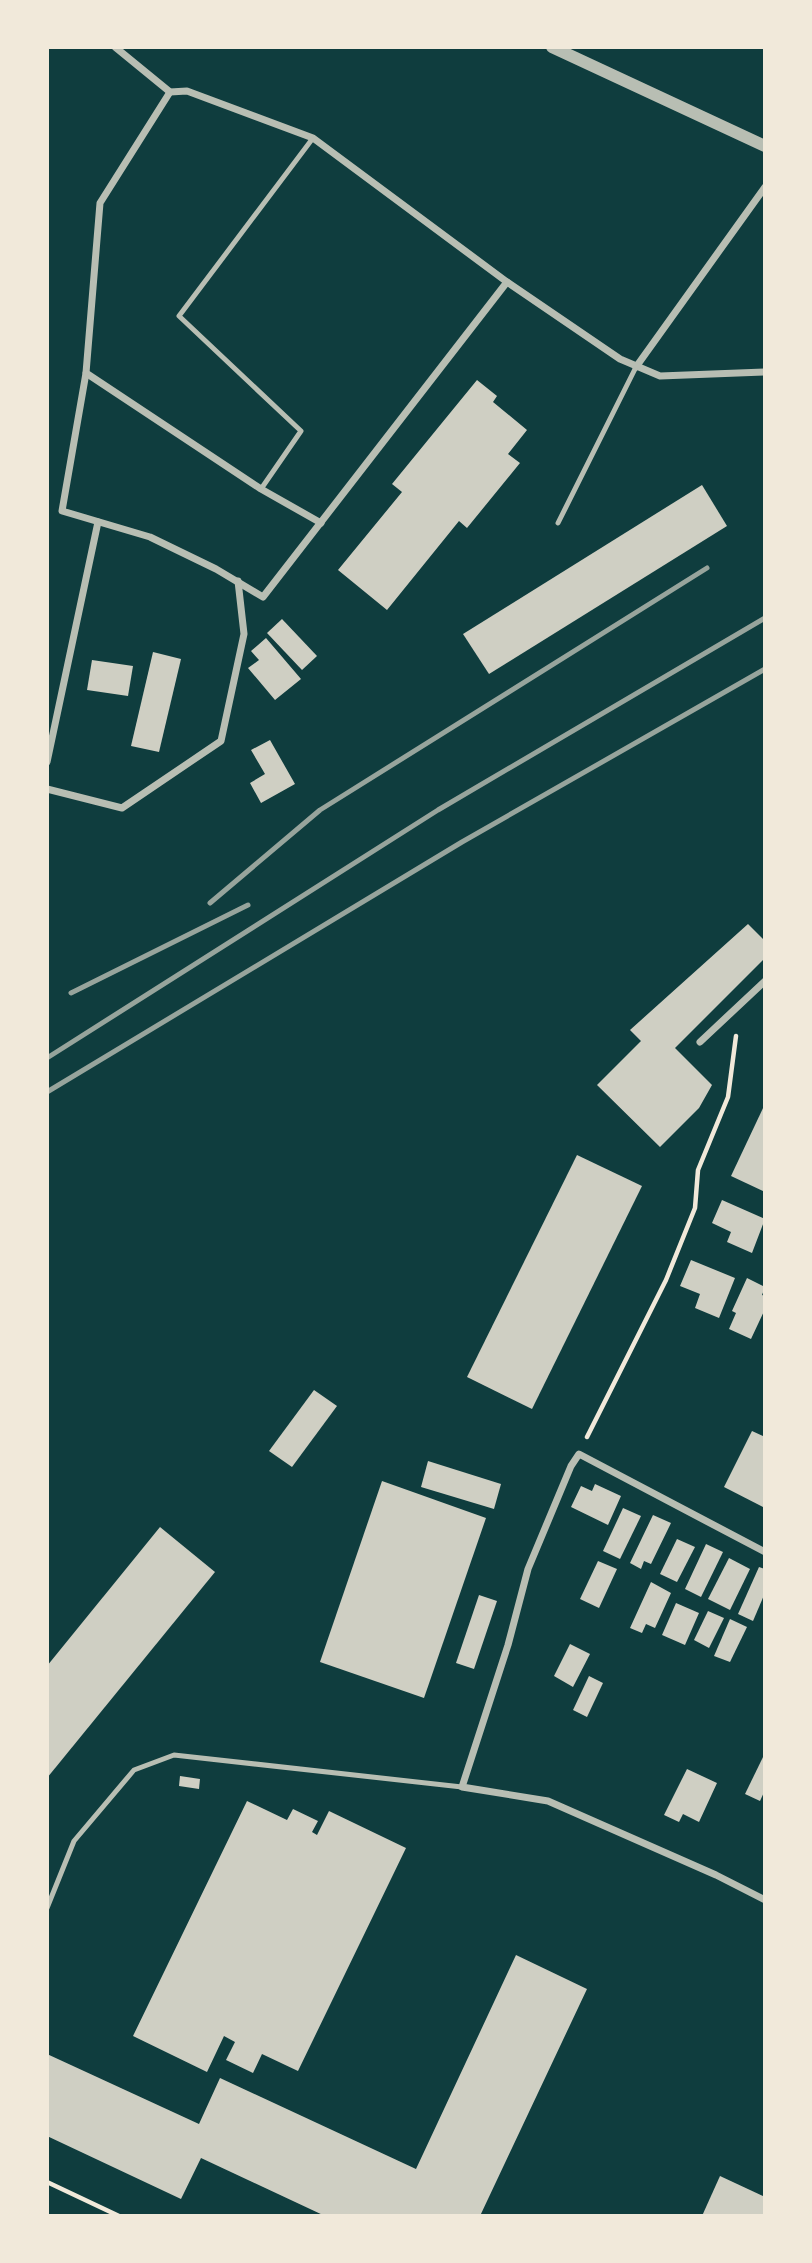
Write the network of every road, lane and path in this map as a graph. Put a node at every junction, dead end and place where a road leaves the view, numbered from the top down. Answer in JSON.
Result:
{"nodes":[{"id":1,"x":115,"y":47,"type":"edge"},
{"id":2,"x":552,"y":47,"type":"edge"},
{"id":3,"x":170,"y":92,"type":"junction"},
{"id":4,"x":313,"y":138,"type":"junction"},
{"id":5,"x":765,"y":146,"type":"edge"},
{"id":6,"x":765,"y":187,"type":"edge"},
{"id":7,"x":507,"y":282,"type":"junction"},
{"id":8,"x":636,"y":367,"type":"junction"},
{"id":9,"x":765,"y":372,"type":"edge"},
{"id":10,"x":86,"y":373,"type":"junction"},
{"id":11,"x":261,"y":489,"type":"junction"},
{"id":12,"x":98,"y":522,"type":"junction"},
{"id":13,"x":321,"y":523,"type":"junction"},
{"id":14,"x":558,"y":523,"type":"dead end"},
{"id":15,"x":238,"y":581,"type":"junction"},
{"id":16,"x":47,"y":762,"type":"edge"},
{"id":17,"x":47,"y":789,"type":"edge"},
{"id":18,"x":765,"y":981,"type":"edge"},
{"id":19,"x":737,"y":1007,"type":"junction"},
{"id":20,"x":700,"y":1042,"type":"dead end"},
{"id":21,"x":579,"y":1454,"type":"junction"},
{"id":22,"x":765,"y":1552,"type":"edge"},
{"id":23,"x":462,"y":1787,"type":"junction"},
{"id":24,"x":765,"y":1900,"type":"edge"},
{"id":25,"x":47,"y":1908,"type":"edge"},
{"id":26,"x":47,"y":2182,"type":"edge"},
{"id":27,"x":119,"y":2216,"type":"edge"}],
"edges":[{"from":1,"to":3,"type":"street"},
{"from":2,"to":5,"type":"street"},
{"from":3,"to":4,"type":"street"},
{"from":3,"to":10,"type":"street"},
{"from":4,"to":7,"type":"street"},
{"from":4,"to":11,"type":"lane"},
{"from":6,"to":8,"type":"street"},
{"from":7,"to":8,"type":"street"},
{"from":7,"to":13,"type":"street"},
{"from":8,"to":9,"type":"street"},
{"from":8,"to":14,"type":"lane"},
{"from":10,"to":11,"type":"street"},
{"from":10,"to":12,"type":"street"},
{"from":11,"to":13,"type":"street"},
{"from":12,"to":15,"type":"street"},
{"from":12,"to":16,"type":"street"},
{"from":13,"to":15,"type":"street"},
{"from":15,"to":17,"type":"street"},
{"from":18,"to":19,"type":"street"},
{"from":19,"to":20,"type":"street"},
{"from":19,"to":21,"type":"path"},
{"from":21,"to":22,"type":"street"},
{"from":21,"to":23,"type":"street"},
{"from":23,"to":24,"type":"street"},
{"from":23,"to":25,"type":"lane"},
{"from":26,"to":27,"type":"path"}]}
